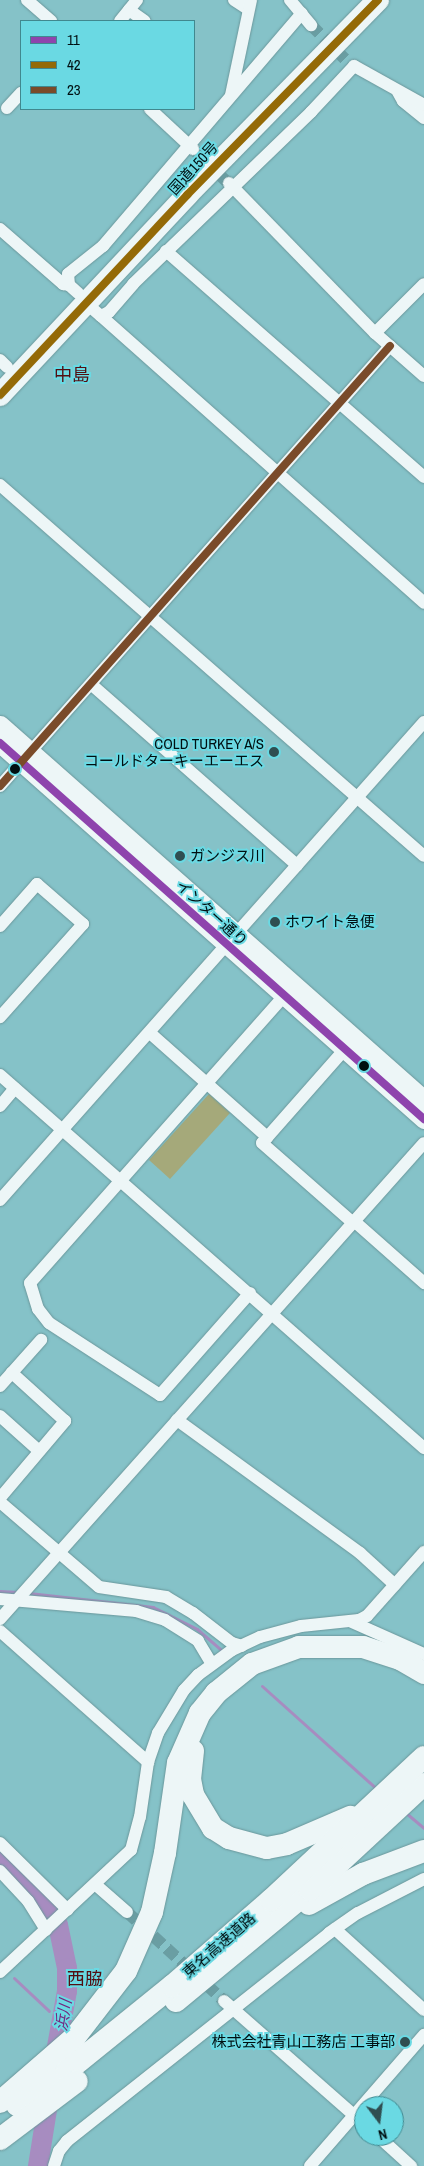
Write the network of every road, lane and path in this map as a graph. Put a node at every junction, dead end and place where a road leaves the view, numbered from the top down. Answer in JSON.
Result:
{"nodes":[{"id":1,"x":27,"y":0,"type":"edge"},
{"id":2,"x":234,"y":0,"type":"edge"},
{"id":3,"x":290,"y":0,"type":"edge"},
{"id":4,"x":378,"y":0,"type":"edge"},
{"id":5,"x":133,"y":5,"type":"edge"},
{"id":6,"x":249,"y":5,"type":"edge"},
{"id":7,"x":356,"y":10,"type":"edge"},
{"id":8,"x":302,"y":14,"type":"junction"},
{"id":9,"x":50,"y":20,"type":"edge"},
{"id":10,"x":121,"y":20,"type":"edge"},
{"id":11,"x":144,"y":20,"type":"edge"},
{"id":12,"x":311,"y":25,"type":"tunnel mouth"},
{"id":13,"x":396,"y":87,"type":"junction"},
{"id":14,"x":20,"y":94,"type":"edge"},
{"id":15,"x":231,"y":95,"type":"junction"},
{"id":16,"x":424,"y":104,"type":"edge"},
{"id":17,"x":7,"y":108,"type":"dead end"},
{"id":18,"x":151,"y":110,"type":"edge"},
{"id":19,"x":424,"y":118,"type":"edge"},
{"id":20,"x":191,"y":146,"type":"junction"},
{"id":21,"x":231,"y":185,"type":"junction"},
{"id":22,"x":184,"y":192,"type":"junction"},
{"id":23,"x":0,"y":229,"type":"edge"},
{"id":24,"x":166,"y":251,"type":"junction"},
{"id":25,"x":424,"y":284,"type":"edge"},
{"id":26,"x":84,"y":300,"type":"junction"},
{"id":27,"x":375,"y":333,"type":"junction"},
{"id":28,"x":390,"y":346,"type":"junction"},
{"id":29,"x":2,"y":371,"type":"edge"},
{"id":30,"x":424,"y":376,"type":"edge"},
{"id":31,"x":0,"y":395,"type":"edge"},
{"id":32,"x":340,"y":403,"type":"junction"},
{"id":33,"x":0,"y":405,"type":"edge"},
{"id":34,"x":278,"y":473,"type":"junction"},
{"id":35,"x":424,"y":477,"type":"edge"},
{"id":36,"x":0,"y":485,"type":"edge"},
{"id":37,"x":424,"y":603,"type":"edge"},
{"id":38,"x":153,"y":616,"type":"junction"},
{"id":39,"x":92,"y":685,"type":"junction"},
{"id":40,"x":424,"y":722,"type":"edge"},
{"id":41,"x":0,"y":725,"type":"edge"},
{"id":42,"x":0,"y":743,"type":"edge"},
{"id":43,"x":26,"y":757,"type":"junction"},
{"id":44,"x":0,"y":786,"type":"edge"},
{"id":45,"x":357,"y":797,"type":"junction"},
{"id":46,"x":424,"y":856,"type":"edge"},
{"id":47,"x":297,"y":865,"type":"junction"},
{"id":48,"x":0,"y":926,"type":"edge"},
{"id":49,"x":232,"y":939,"type":"junction"},
{"id":50,"x":285,"y":995,"type":"junction"},
{"id":51,"x":0,"y":1017,"type":"edge"},
{"id":52,"x":150,"y":1033,"type":"junction"},
{"id":53,"x":346,"y":1049,"type":"junction"},
{"id":54,"x":0,"y":1075,"type":"edge"},
{"id":55,"x":207,"y":1083,"type":"junction"},
{"id":56,"x":15,"y":1088,"type":"junction"},
{"id":57,"x":424,"y":1100,"type":"edge"},
{"id":58,"x":0,"y":1106,"type":"edge"},
{"id":59,"x":424,"y":1119,"type":"edge"},
{"id":60,"x":63,"y":1130,"type":"junction"},
{"id":61,"x":267,"y":1137,"type":"junction"},
{"id":62,"x":424,"y":1142,"type":"edge"},
{"id":63,"x":121,"y":1180,"type":"junction"},
{"id":64,"x":0,"y":1200,"type":"edge"},
{"id":65,"x":353,"y":1222,"type":"junction"},
{"id":66,"x":424,"y":1282,"type":"edge"},
{"id":67,"x":250,"y":1293,"type":"junction"},
{"id":68,"x":272,"y":1313,"type":"junction"},
{"id":69,"x":41,"y":1340,"type":"dead end"},
{"id":70,"x":12,"y":1373,"type":"junction"},
{"id":71,"x":0,"y":1386,"type":"edge"},
{"id":72,"x":0,"y":1416,"type":"edge"},
{"id":73,"x":177,"y":1420,"type":"junction"},
{"id":74,"x":424,"y":1448,"type":"edge"},
{"id":75,"x":38,"y":1450,"type":"junction"},
{"id":76,"x":0,"y":1498,"type":"edge"},
{"id":77,"x":0,"y":1502,"type":"edge"},
{"id":78,"x":424,"y":1552,"type":"edge"},
{"id":79,"x":58,"y":1553,"type":"junction"},
{"id":80,"x":395,"y":1585,"type":"junction"},
{"id":81,"x":0,"y":1599,"type":"edge"},
{"id":82,"x":16,"y":1600,"type":"junction"},
{"id":83,"x":174,"y":1601,"type":"junction"},
{"id":84,"x":193,"y":1613,"type":"junction"},
{"id":85,"x":0,"y":1619,"type":"edge"},
{"id":86,"x":165,"y":1620,"type":"junction"},
{"id":87,"x":352,"y":1622,"type":"junction"},
{"id":88,"x":183,"y":1628,"type":"junction"},
{"id":89,"x":0,"y":1631,"type":"edge"},
{"id":90,"x":237,"y":1648,"type":"junction"},
{"id":91,"x":424,"y":1654,"type":"edge"},
{"id":92,"x":213,"y":1662,"type":"junction"},
{"id":93,"x":424,"y":1673,"type":"edge"},
{"id":94,"x":424,"y":1686,"type":"edge"},
{"id":95,"x":424,"y":1757,"type":"edge"},
{"id":96,"x":148,"y":1762,"type":"junction"},
{"id":97,"x":424,"y":1784,"type":"edge"},
{"id":98,"x":388,"y":1799,"type":"junction"},
{"id":99,"x":0,"y":1843,"type":"edge"},
{"id":100,"x":424,"y":1851,"type":"edge"},
{"id":101,"x":0,"y":1871,"type":"edge"},
{"id":102,"x":424,"y":1879,"type":"edge"},
{"id":103,"x":96,"y":1885,"type":"junction"},
{"id":104,"x":68,"y":1910,"type":"junction"},
{"id":105,"x":127,"y":1912,"type":"tunnel mouth"},
{"id":106,"x":335,"y":1928,"type":"junction"},
{"id":107,"x":46,"y":1930,"type":"junction"},
{"id":108,"x":252,"y":1940,"type":"junction"},
{"id":109,"x":0,"y":1972,"type":"edge"},
{"id":110,"x":224,"y":2001,"type":"tunnel mouth"},
{"id":111,"x":424,"y":2010,"type":"edge"},
{"id":112,"x":234,"y":2011,"type":"junction"},
{"id":113,"x":424,"y":2035,"type":"edge"},
{"id":114,"x":67,"y":2080,"type":"junction"},
{"id":115,"x":377,"y":2096,"type":"edge"},
{"id":116,"x":0,"y":2102,"type":"edge"},
{"id":117,"x":354,"y":2116,"type":"edge"},
{"id":118,"x":354,"y":2125,"type":"edge"},
{"id":119,"x":0,"y":2132,"type":"edge"},
{"id":120,"x":388,"y":2146,"type":"edge"},
{"id":121,"x":407,"y":2165,"type":"edge"},
{"id":122,"x":54,"y":2166,"type":"edge"},
{"id":123,"x":310,"y":2166,"type":"edge"}],
"edges":[{"from":1,"to":9,"type":"street"},
{"from":2,"to":6,"type":"street"},
{"from":3,"to":8,"type":"street"},
{"from":4,"to":7,"type":"highway","name":"国道150号"},
{"from":5,"to":10,"type":"street"},
{"from":5,"to":11,"type":"street"},
{"from":6,"to":15,"type":"street"},
{"from":7,"to":22,"type":"highway","name":"国道150号"},
{"from":7,"to":26,"type":"highway","name":"国道150号"},
{"from":8,"to":12,"type":"street"},
{"from":8,"to":15,"type":"street"},
{"from":13,"to":16,"type":"street"},
{"from":13,"to":19,"type":"street"},
{"from":13,"to":21,"type":"street"},
{"from":14,"to":17,"type":"street"},
{"from":15,"to":20,"type":"street"},
{"from":18,"to":20,"type":"street"},
{"from":20,"to":26,"type":"street"},
{"from":21,"to":24,"type":"street"},
{"from":21,"to":27,"type":"street"},
{"from":22,"to":29,"type":"highway"},
{"from":22,"to":31,"type":"highway"},
{"from":23,"to":26,"type":"street"},
{"from":24,"to":26,"type":"street"},
{"from":24,"to":32,"type":"street"},
{"from":25,"to":27,"type":"street"},
{"from":26,"to":29,"type":"highway","name":"国道150号"},
{"from":26,"to":33,"type":"highway","name":"国道150号"},
{"from":26,"to":34,"type":"street"},
{"from":27,"to":28,"type":"street"},
{"from":28,"to":30,"type":"street"},
{"from":28,"to":32,"type":"street"},
{"from":32,"to":34,"type":"street"},
{"from":32,"to":35,"type":"street"},
{"from":34,"to":37,"type":"street"},
{"from":34,"to":38,"type":"street"},
{"from":36,"to":38,"type":"street"},
{"from":38,"to":39,"type":"street"},
{"from":38,"to":45,"type":"street"},
{"from":39,"to":43,"type":"street"},
{"from":39,"to":47,"type":"street"},
{"from":40,"to":45,"type":"street"},
{"from":41,"to":43,"type":"main road","name":"インター通り"},
{"from":42,"to":43,"type":"main road","name":"インター通り"},
{"from":43,"to":44,"type":"street"},
{"from":43,"to":49,"type":"main road","name":"インター通り"},
{"from":45,"to":46,"type":"street"},
{"from":45,"to":47,"type":"street"},
{"from":47,"to":49,"type":"street"},
{"from":48,"to":51,"type":"street"},
{"from":49,"to":50,"type":"main road","name":"インター通り"},
{"from":49,"to":52,"type":"street"},
{"from":49,"to":57,"type":"main road","name":"インター通り"},
{"from":50,"to":53,"type":"main road","name":"インター通り"},
{"from":50,"to":55,"type":"street"},
{"from":52,"to":55,"type":"street"},
{"from":52,"to":60,"type":"street"},
{"from":53,"to":59,"type":"main road","name":"インター通り"},
{"from":53,"to":61,"type":"street"},
{"from":54,"to":56,"type":"street"},
{"from":55,"to":61,"type":"street"},
{"from":55,"to":63,"type":"street"},
{"from":56,"to":58,"type":"street"},
{"from":56,"to":60,"type":"street"},
{"from":60,"to":63,"type":"street"},
{"from":60,"to":64,"type":"street"},
{"from":61,"to":65,"type":"street"},
{"from":62,"to":65,"type":"street"},
{"from":63,"to":67,"type":"street"},
{"from":63,"to":67,"type":"street"},
{"from":65,"to":66,"type":"street"},
{"from":65,"to":68,"type":"street"},
{"from":67,"to":68,"type":"street"},
{"from":68,"to":73,"type":"street"},
{"from":68,"to":74,"type":"street"},
{"from":69,"to":70,"type":"street"},
{"from":70,"to":71,"type":"street"},
{"from":70,"to":75,"type":"street"},
{"from":72,"to":75,"type":"street"},
{"from":73,"to":79,"type":"street"},
{"from":73,"to":80,"type":"street"},
{"from":75,"to":76,"type":"street"},
{"from":77,"to":79,"type":"street"},
{"from":78,"to":80,"type":"street"},
{"from":79,"to":82,"type":"street"},
{"from":79,"to":83,"type":"street"},
{"from":80,"to":87,"type":"street"},
{"from":81,"to":82,"type":"street"},
{"from":82,"to":85,"type":"street"},
{"from":82,"to":86,"type":"street"},
{"from":83,"to":84,"type":"street"},
{"from":83,"to":86,"type":"street"},
{"from":84,"to":88,"type":"street"},
{"from":84,"to":90,"type":"street"},
{"from":86,"to":88,"type":"street"},
{"from":87,"to":90,"type":"street"},
{"from":87,"to":91,"type":"street"},
{"from":88,"to":92,"type":"street"},
{"from":89,"to":96,"type":"street"},
{"from":90,"to":92,"type":"street"},
{"from":92,"to":96,"type":"street"},
{"from":93,"to":116,"type":"highway"},
{"from":94,"to":98,"type":"highway"},
{"from":95,"to":98,"type":"highway","name":"東名高速道路"},
{"from":96,"to":103,"type":"street"},
{"from":97,"to":98,"type":"highway","name":"東名高速道路"},
{"from":98,"to":108,"type":"highway","name":"東名高速道路"},
{"from":98,"to":114,"type":"highway","name":"東名高速道路"},
{"from":99,"to":104,"type":"street"},
{"from":100,"to":108,"type":"highway"},
{"from":101,"to":107,"type":"street"},
{"from":102,"to":106,"type":"street"},
{"from":103,"to":104,"type":"street"},
{"from":103,"to":105,"type":"street"},
{"from":104,"to":107,"type":"street"},
{"from":106,"to":111,"type":"street"},
{"from":106,"to":112,"type":"street"},
{"from":107,"to":109,"type":"street"},
{"from":108,"to":114,"type":"highway","name":"東名高速道路"},
{"from":110,"to":112,"type":"street"},
{"from":112,"to":117,"type":"street"},
{"from":112,"to":122,"type":"street"},
{"from":113,"to":115,"type":"street"},
{"from":114,"to":119,"type":"highway","name":"東名高速道路"},
{"from":114,"to":119,"type":"highway","name":"東名高速道路"},
{"from":118,"to":123,"type":"street"},
{"from":120,"to":121,"type":"street"}]}
